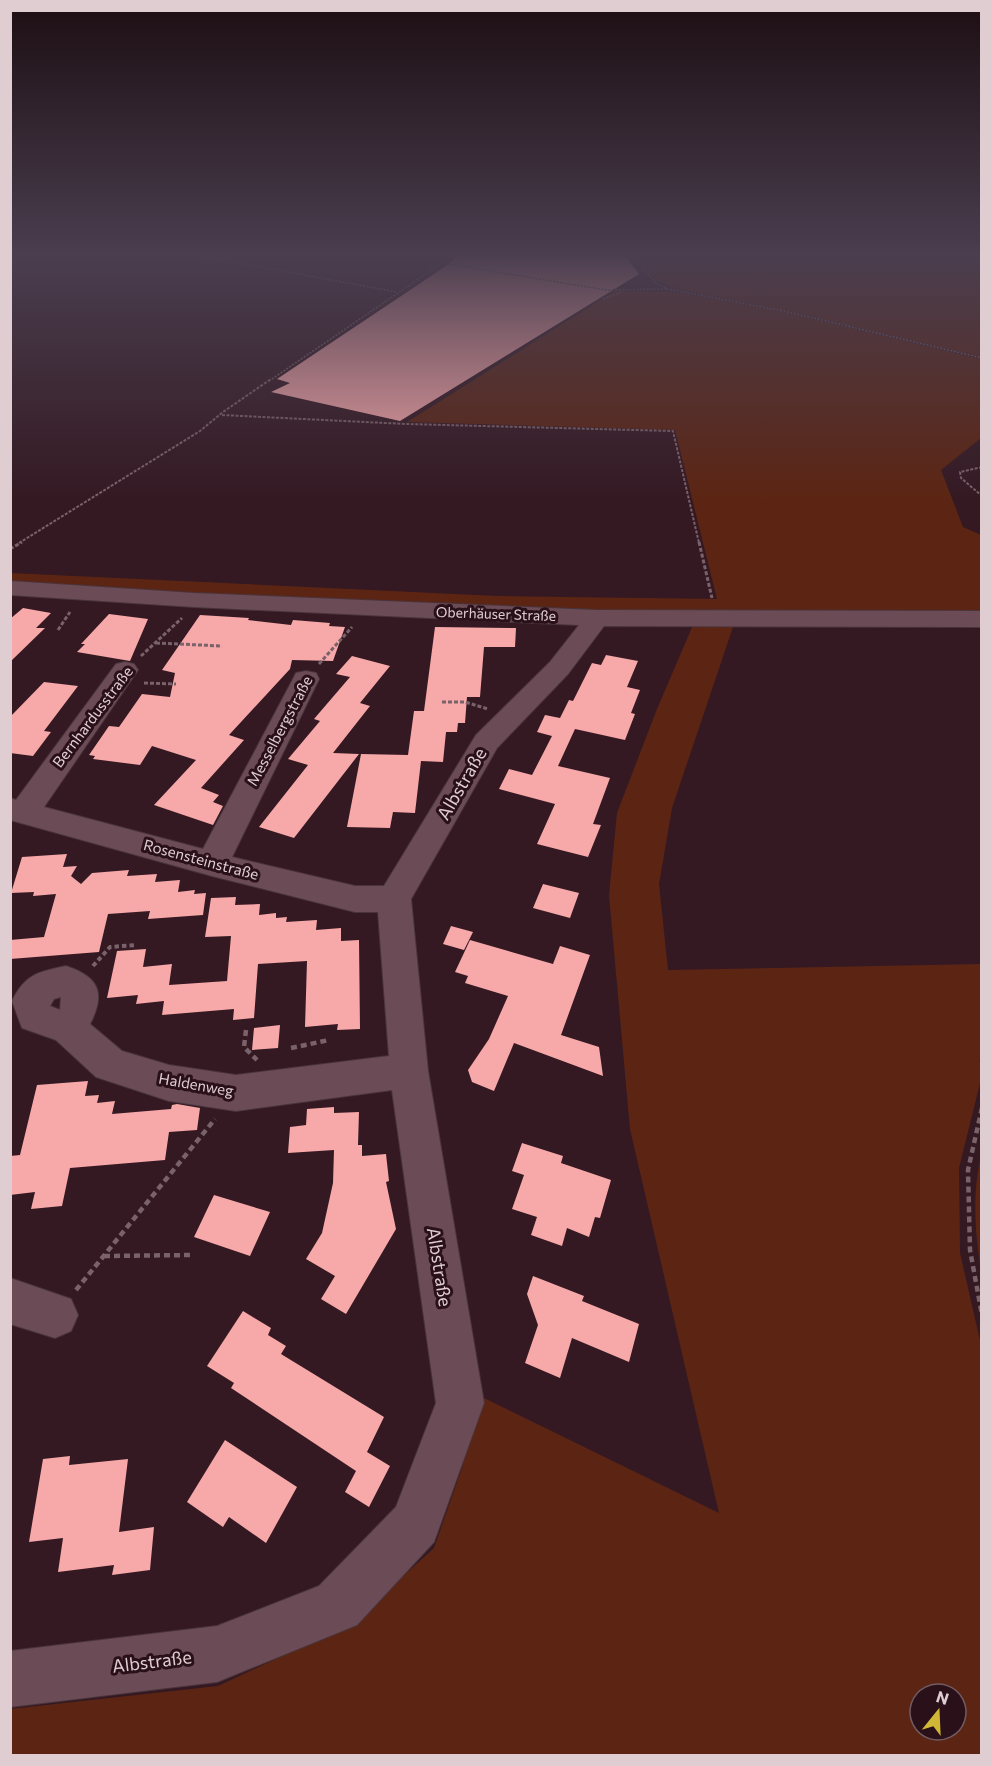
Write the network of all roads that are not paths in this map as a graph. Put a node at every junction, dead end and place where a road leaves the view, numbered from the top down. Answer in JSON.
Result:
{"nodes":[{"id":1,"x":10,"y":588,"type":"edge"},
{"id":2,"x":596,"y":618,"type":"junction"},
{"id":3,"x":981,"y":619,"type":"edge"},
{"id":4,"x":125,"y":670,"type":"road end"},
{"id":5,"x":306,"y":678,"type":"road end"},
{"id":6,"x":17,"y":811,"type":"edge"},
{"id":7,"x":212,"y":864,"type":"junction"},
{"id":8,"x":394,"y":899,"type":"junction"},
{"id":9,"x":73,"y":985,"type":"road end"},
{"id":10,"x":409,"y":1071,"type":"junction"},
{"id":11,"x":10,"y":1301,"type":"edge"},
{"id":12,"x":56,"y":1315,"type":"road end"},
{"id":13,"x":10,"y":1679,"type":"edge"}],
"edges":[{"from":1,"to":2,"type":"street","name":"Oberhäuser Straße"},
{"from":2,"to":3,"type":"street","name":"Oberhäuser Straße"},
{"from":2,"to":8,"type":"street","name":"Albstraße"},
{"from":4,"to":6,"type":"street","name":"Bernhardusstraße"},
{"from":5,"to":7,"type":"street","name":"Messelbergstraße"},
{"from":6,"to":7,"type":"street","name":"Rosensteinstraße"},
{"from":7,"to":8,"type":"street","name":"Rosensteinstraße"},
{"from":8,"to":10,"type":"street","name":"Albstraße"},
{"from":9,"to":10,"type":"street","name":"Haldenweg"},
{"from":10,"to":13,"type":"street","name":"Albstraße"},
{"from":11,"to":12,"type":"street"}]}
